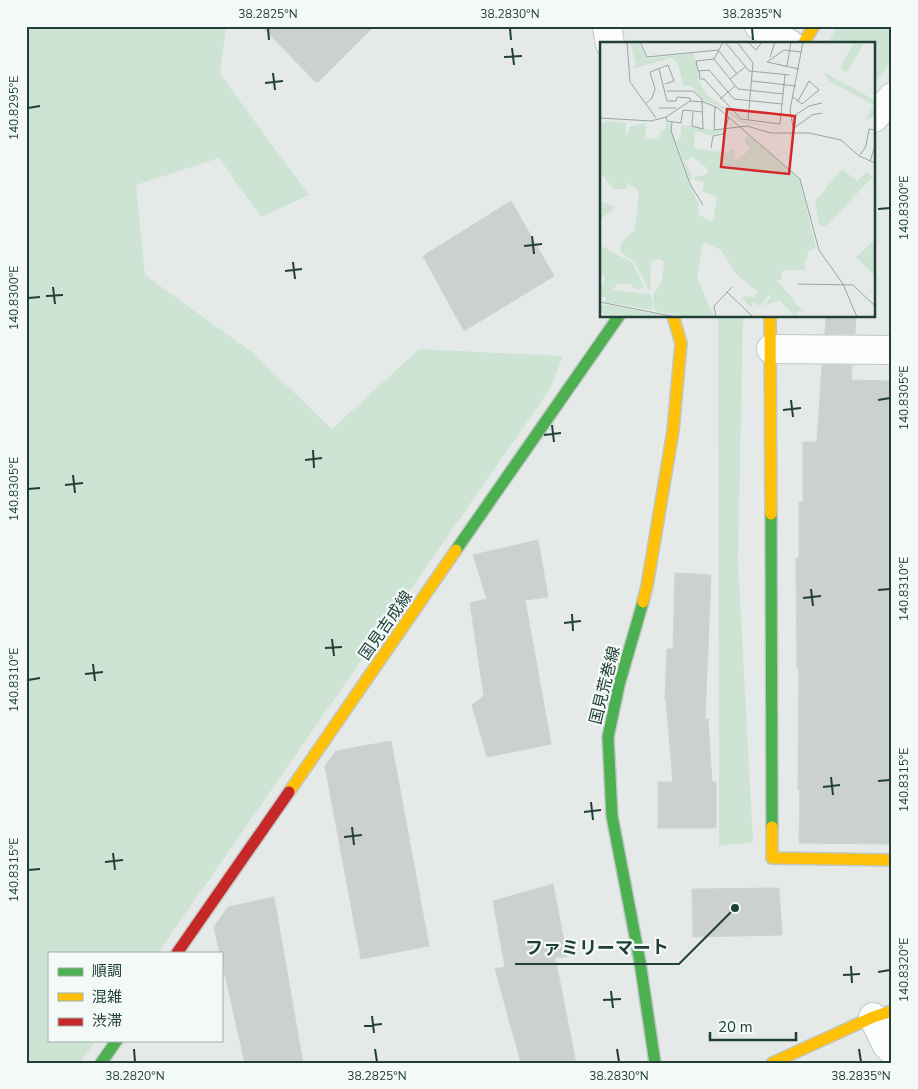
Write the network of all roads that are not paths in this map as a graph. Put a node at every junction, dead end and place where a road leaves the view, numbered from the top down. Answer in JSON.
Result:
{"nodes":[{"id":1,"x":607,"y":26,"type":"edge"},
{"id":2,"x":759,"y":26,"type":"edge"},
{"id":3,"x":814,"y":26,"type":"edge"},
{"id":4,"x":610,"y":42,"type":"edge"},
{"id":5,"x":787,"y":42,"type":"edge"},
{"id":6,"x":804,"y":42,"type":"edge"},
{"id":7,"x":892,"y":97,"type":"edge"},
{"id":8,"x":876,"y":116,"type":"edge"},
{"id":9,"x":618,"y":318,"type":"edge"},
{"id":10,"x":674,"y":318,"type":"edge"},
{"id":11,"x":770,"y":318,"type":"edge"},
{"id":12,"x":771,"y":349,"type":"junction"},
{"id":13,"x":892,"y":350,"type":"edge"},
{"id":14,"x":892,"y":860,"type":"edge"},
{"id":15,"x":178,"y":952,"type":"edge"},
{"id":16,"x":883,"y":1014,"type":"edge"},
{"id":17,"x":116,"y":1042,"type":"edge"},
{"id":18,"x":892,"y":1050,"type":"edge"},
{"id":19,"x":101,"y":1063,"type":"edge"},
{"id":20,"x":655,"y":1063,"type":"edge"},
{"id":21,"x":772,"y":1063,"type":"edge"}],
"edges":[{"from":1,"to":4,"type":"street"},
{"from":2,"to":5,"type":"street"},
{"from":3,"to":6,"type":"street"},
{"from":7,"to":8,"type":"street"},
{"from":9,"to":15,"type":"street","name":"国見吉成線"},
{"from":10,"to":20,"type":"street","name":"国見荒巻線"},
{"from":11,"to":12,"type":"street"},
{"from":12,"to":13,"type":"street"},
{"from":12,"to":14,"type":"street"},
{"from":16,"to":18,"type":"street"},
{"from":16,"to":21,"type":"street"},
{"from":17,"to":19,"type":"street"}]}
